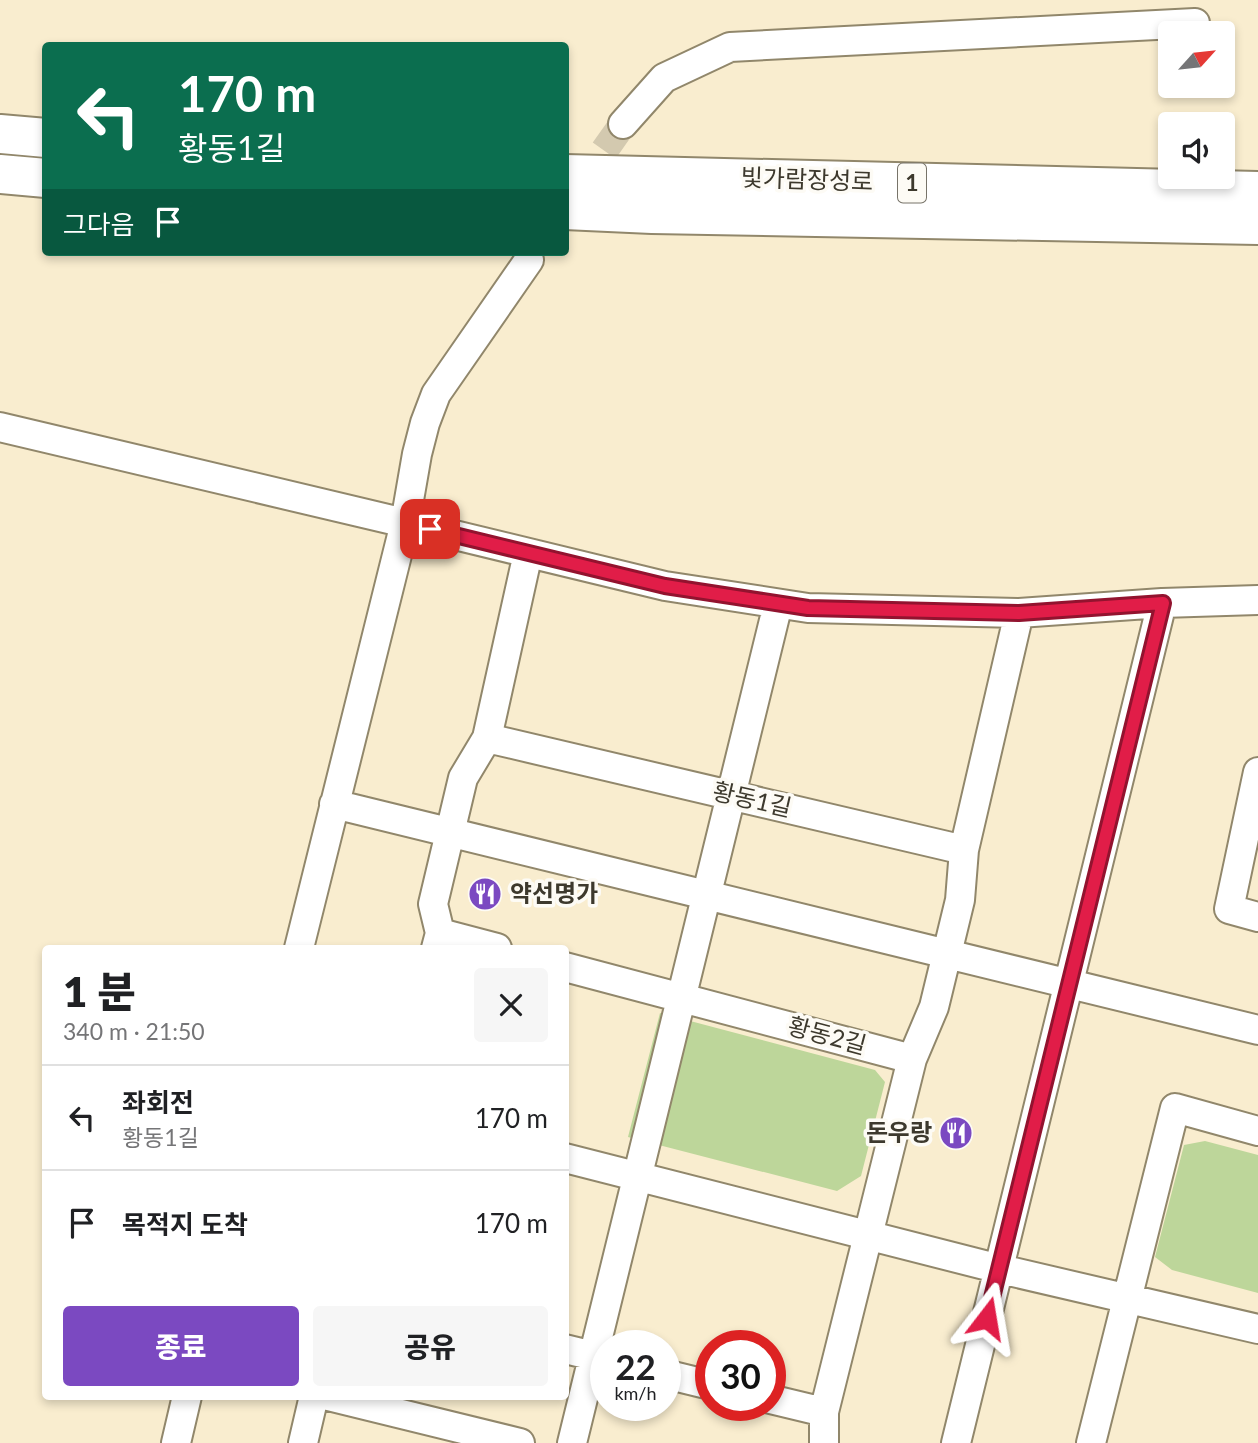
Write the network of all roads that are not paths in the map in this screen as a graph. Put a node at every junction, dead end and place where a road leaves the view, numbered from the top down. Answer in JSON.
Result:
{"nodes":[{"id":1,"x":1158,"y":25,"type":"edge"},
{"id":2,"x":622,"y":124,"type":"tunnel mouth"},
{"id":3,"x":0,"y":134,"type":"edge"},
{"id":4,"x":42,"y":138,"type":"edge"},
{"id":5,"x":0,"y":174,"type":"edge"},
{"id":6,"x":569,"y":174,"type":"edge"},
{"id":7,"x":42,"y":177,"type":"edge"},
{"id":8,"x":1258,"y":191,"type":"edge"},
{"id":9,"x":0,"y":201,"type":"edge"},
{"id":10,"x":42,"y":203,"type":"edge"},
{"id":11,"x":569,"y":210,"type":"edge"},
{"id":12,"x":1258,"y":225,"type":"edge"},
{"id":13,"x":529,"y":260,"type":"dead end"},
{"id":14,"x":0,"y":427,"type":"edge"},
{"id":15,"x":405,"y":523,"type":"junction"},
{"id":16,"x":528,"y":554,"type":"junction"},
{"id":17,"x":1258,"y":600,"type":"edge"},
{"id":18,"x":1163,"y":603,"type":"junction"},
{"id":19,"x":778,"y":604,"type":"junction"},
{"id":20,"x":1019,"y":613,"type":"junction"},
{"id":21,"x":487,"y":738,"type":"junction"},
{"id":22,"x":1258,"y":772,"type":"edge"},
{"id":23,"x":731,"y":795,"type":"junction"},
{"id":24,"x":334,"y":804,"type":"junction"},
{"id":25,"x":450,"y":833,"type":"junction"},
{"id":26,"x":964,"y":850,"type":"junction"},
{"id":27,"x":706,"y":896,"type":"junction"},
{"id":28,"x":1258,"y":917,"type":"edge"},
{"id":29,"x":438,"y":941,"type":"edge"},
{"id":30,"x":300,"y":945,"type":"edge"},
{"id":31,"x":472,"y":945,"type":"edge"},
{"id":32,"x":947,"y":954,"type":"junction"},
{"id":33,"x":569,"y":968,"type":"edge"},
{"id":34,"x":1069,"y":984,"type":"junction"},
{"id":35,"x":681,"y":998,"type":"junction"},
{"id":36,"x":1258,"y":1030,"type":"edge"},
{"id":37,"x":912,"y":1059,"type":"junction"},
{"id":38,"x":1258,"y":1131,"type":"edge"},
{"id":39,"x":569,"y":1159,"type":"edge"},
{"id":40,"x":637,"y":1177,"type":"junction"},
{"id":41,"x":868,"y":1235,"type":"junction"},
{"id":42,"x":1000,"y":1269,"type":"junction"},
{"id":43,"x":1127,"y":1297,"type":"junction"},
{"id":44,"x":1258,"y":1329,"type":"edge"},
{"id":45,"x":606,"y":1330,"type":"edge"},
{"id":46,"x":569,"y":1350,"type":"edge"},
{"id":47,"x":590,"y":1355,"type":"edge"},
{"id":48,"x":590,"y":1388,"type":"edge"},
{"id":49,"x":186,"y":1400,"type":"edge"},
{"id":50,"x":313,"y":1400,"type":"edge"},
{"id":51,"x":344,"y":1400,"type":"edge"},
{"id":52,"x":786,"y":1403,"type":"edge"},
{"id":53,"x":824,"y":1412,"type":"junction"},
{"id":54,"x":176,"y":1443,"type":"edge"},
{"id":55,"x":303,"y":1443,"type":"edge"},
{"id":56,"x":520,"y":1443,"type":"edge"},
{"id":57,"x":572,"y":1443,"type":"edge"},
{"id":58,"x":824,"y":1443,"type":"edge"},
{"id":59,"x":956,"y":1443,"type":"edge"},
{"id":60,"x":1091,"y":1443,"type":"edge"}],
"edges":[{"from":1,"to":2,"type":"street"},
{"from":3,"to":4,"type":"highway"},
{"from":5,"to":7,"type":"highway"},
{"from":6,"to":8,"type":"highway","name":"빛가람장성로","number":"1"},
{"from":9,"to":10,"type":"highway"},
{"from":11,"to":12,"type":"highway","name":"빛가람장성로","number":"1"},
{"from":13,"to":15,"type":"street"},
{"from":14,"to":15,"type":"street"},
{"from":15,"to":16,"type":"street"},
{"from":15,"to":24,"type":"street"},
{"from":16,"to":19,"type":"street"},
{"from":16,"to":21,"type":"street"},
{"from":17,"to":18,"type":"street"},
{"from":18,"to":20,"type":"street"},
{"from":18,"to":34,"type":"street"},
{"from":19,"to":20,"type":"street"},
{"from":19,"to":23,"type":"street"},
{"from":20,"to":26,"type":"street"},
{"from":21,"to":23,"type":"street","name":"황동1길"},
{"from":21,"to":25,"type":"street"},
{"from":22,"to":28,"type":"street"},
{"from":23,"to":26,"type":"street","name":"황동1길"},
{"from":23,"to":27,"type":"street"},
{"from":24,"to":25,"type":"street"},
{"from":24,"to":30,"type":"street"},
{"from":25,"to":27,"type":"street"},
{"from":25,"to":29,"type":"street"},
{"from":26,"to":32,"type":"street"},
{"from":27,"to":32,"type":"street"},
{"from":27,"to":35,"type":"street"},
{"from":29,"to":31,"type":"street"},
{"from":32,"to":34,"type":"street"},
{"from":32,"to":37,"type":"street"},
{"from":33,"to":35,"type":"street","name":"황동2길"},
{"from":34,"to":36,"type":"street"},
{"from":34,"to":42,"type":"street"},
{"from":35,"to":37,"type":"street","name":"황동2길"},
{"from":35,"to":40,"type":"street"},
{"from":37,"to":41,"type":"street"},
{"from":38,"to":43,"type":"street"},
{"from":39,"to":40,"type":"street"},
{"from":40,"to":41,"type":"street"},
{"from":40,"to":45,"type":"street"},
{"from":41,"to":42,"type":"street"},
{"from":41,"to":53,"type":"street"},
{"from":42,"to":43,"type":"street"},
{"from":42,"to":59,"type":"street"},
{"from":43,"to":44,"type":"street"},
{"from":43,"to":60,"type":"street"},
{"from":46,"to":47,"type":"street"},
{"from":48,"to":57,"type":"street"},
{"from":49,"to":54,"type":"street"},
{"from":50,"to":55,"type":"street"},
{"from":51,"to":56,"type":"street"},
{"from":52,"to":53,"type":"street"},
{"from":53,"to":58,"type":"street"}]}
